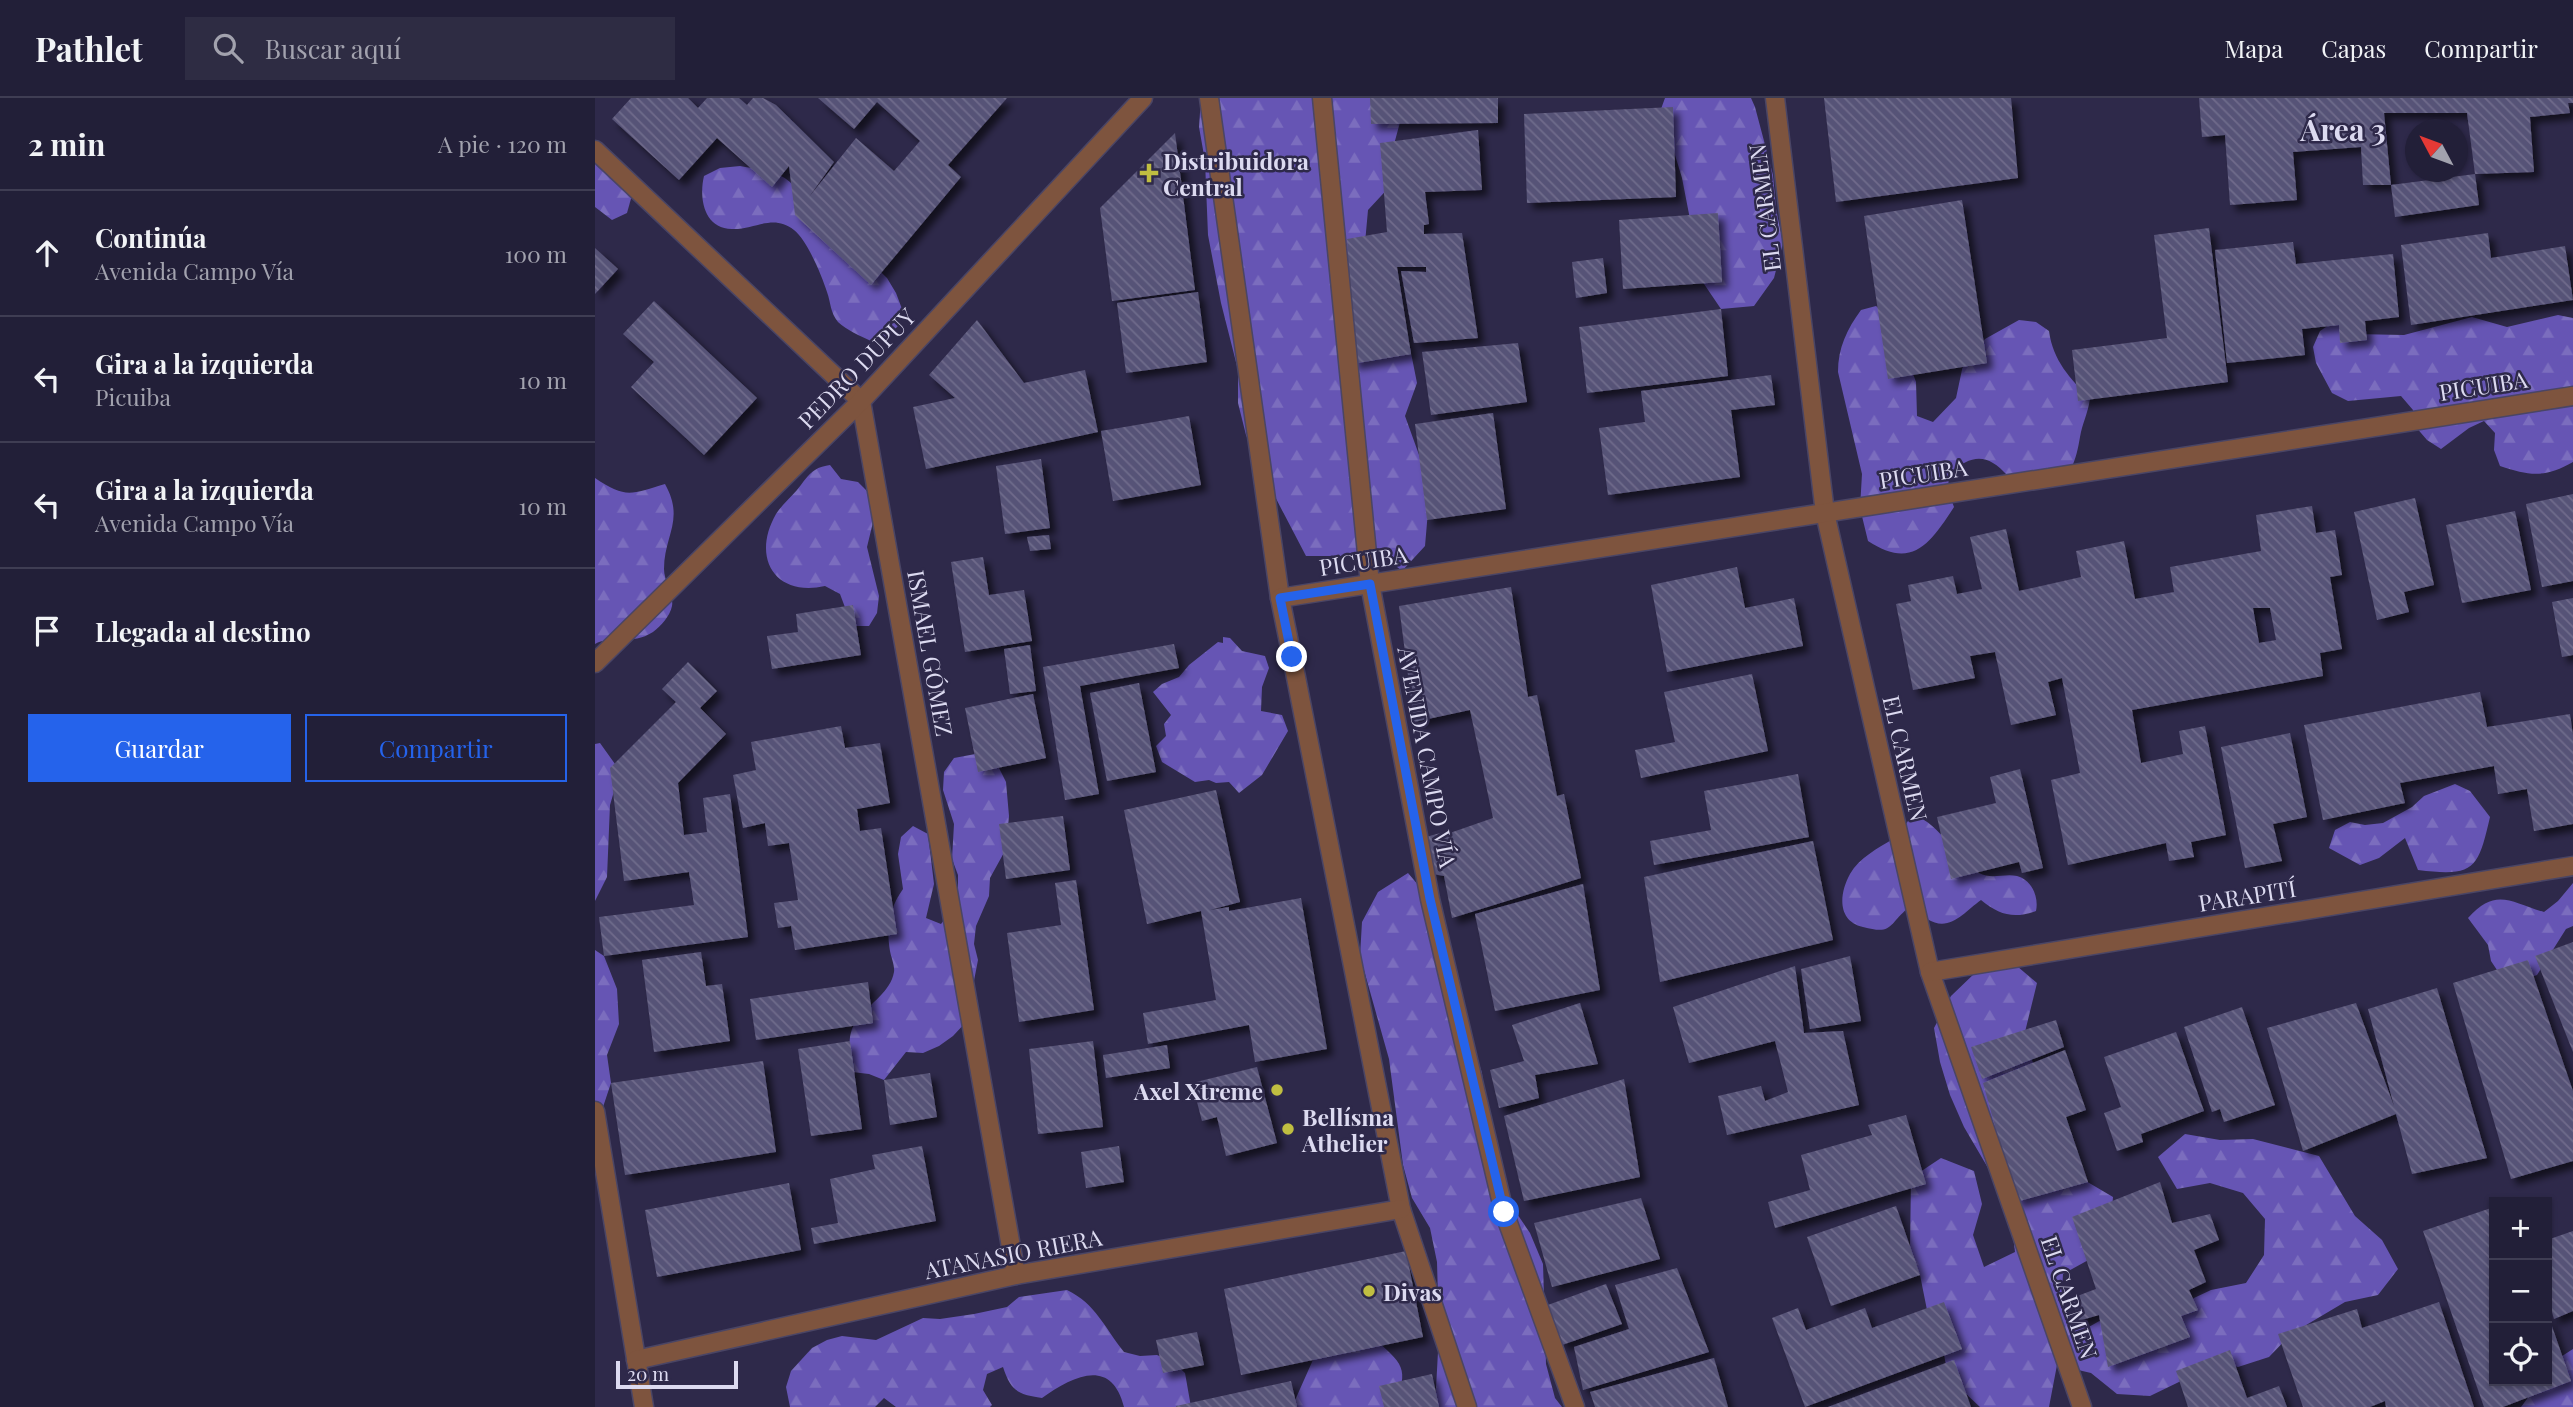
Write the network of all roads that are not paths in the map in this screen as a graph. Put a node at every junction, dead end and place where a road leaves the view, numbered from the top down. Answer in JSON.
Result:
{"nodes":[{"id":1,"x":1143,"y":98,"type":"edge"},
{"id":2,"x":1209,"y":98,"type":"edge"},
{"id":3,"x":1322,"y":98,"type":"edge"},
{"id":4,"x":1775,"y":98,"type":"edge"},
{"id":5,"x":595,"y":150,"type":"edge"},
{"id":6,"x":2573,"y":396,"type":"edge"},
{"id":7,"x":861,"y":401,"type":"junction"},
{"id":8,"x":1825,"y":513,"type":"junction"},
{"id":9,"x":1370,"y":584,"type":"junction"},
{"id":10,"x":1280,"y":598,"type":"junction"},
{"id":11,"x":595,"y":663,"type":"edge"},
{"id":12,"x":2573,"y":866,"type":"edge"},
{"id":13,"x":1930,"y":972,"type":"junction"},
{"id":14,"x":595,"y":1111,"type":"edge"},
{"id":15,"x":1401,"y":1209,"type":"junction"},
{"id":16,"x":1016,"y":1275,"type":"junction"},
{"id":17,"x":636,"y":1360,"type":"junction"},
{"id":18,"x":644,"y":1407,"type":"edge"},
{"id":19,"x":1467,"y":1407,"type":"edge"},
{"id":20,"x":1575,"y":1407,"type":"edge"},
{"id":21,"x":2082,"y":1407,"type":"edge"}],
"edges":[{"from":1,"to":7,"type":"street","name":"PEDRO DUPUY"},
{"from":2,"to":10,"type":"street"},
{"from":3,"to":9,"type":"street","name":"AVENIDA CAMPO VÍA"},
{"from":4,"to":8,"type":"street","name":"EL CARMEN"},
{"from":5,"to":7,"type":"street"},
{"from":6,"to":8,"type":"street","name":"PICUIBA"},
{"from":7,"to":11,"type":"street","name":"PEDRO DUPUY"},
{"from":7,"to":16,"type":"street","name":"ISMAEL GÓMEZ"},
{"from":8,"to":9,"type":"street","name":"PICUIBA"},
{"from":8,"to":13,"type":"street","name":"EL CARMEN"},
{"from":9,"to":10,"type":"street","name":"PICUIBA"},
{"from":9,"to":20,"type":"street","name":"AVENIDA CAMPO VÍA"},
{"from":10,"to":15,"type":"street"},
{"from":12,"to":13,"type":"street","name":"PARAPITÍ"},
{"from":13,"to":21,"type":"street","name":"EL CARMEN"},
{"from":14,"to":17,"type":"street"},
{"from":15,"to":16,"type":"street","name":"ATANASIO RIERA"},
{"from":15,"to":19,"type":"street"},
{"from":16,"to":17,"type":"street","name":"ATANASIO RIERA"},
{"from":17,"to":18,"type":"street"}]}
